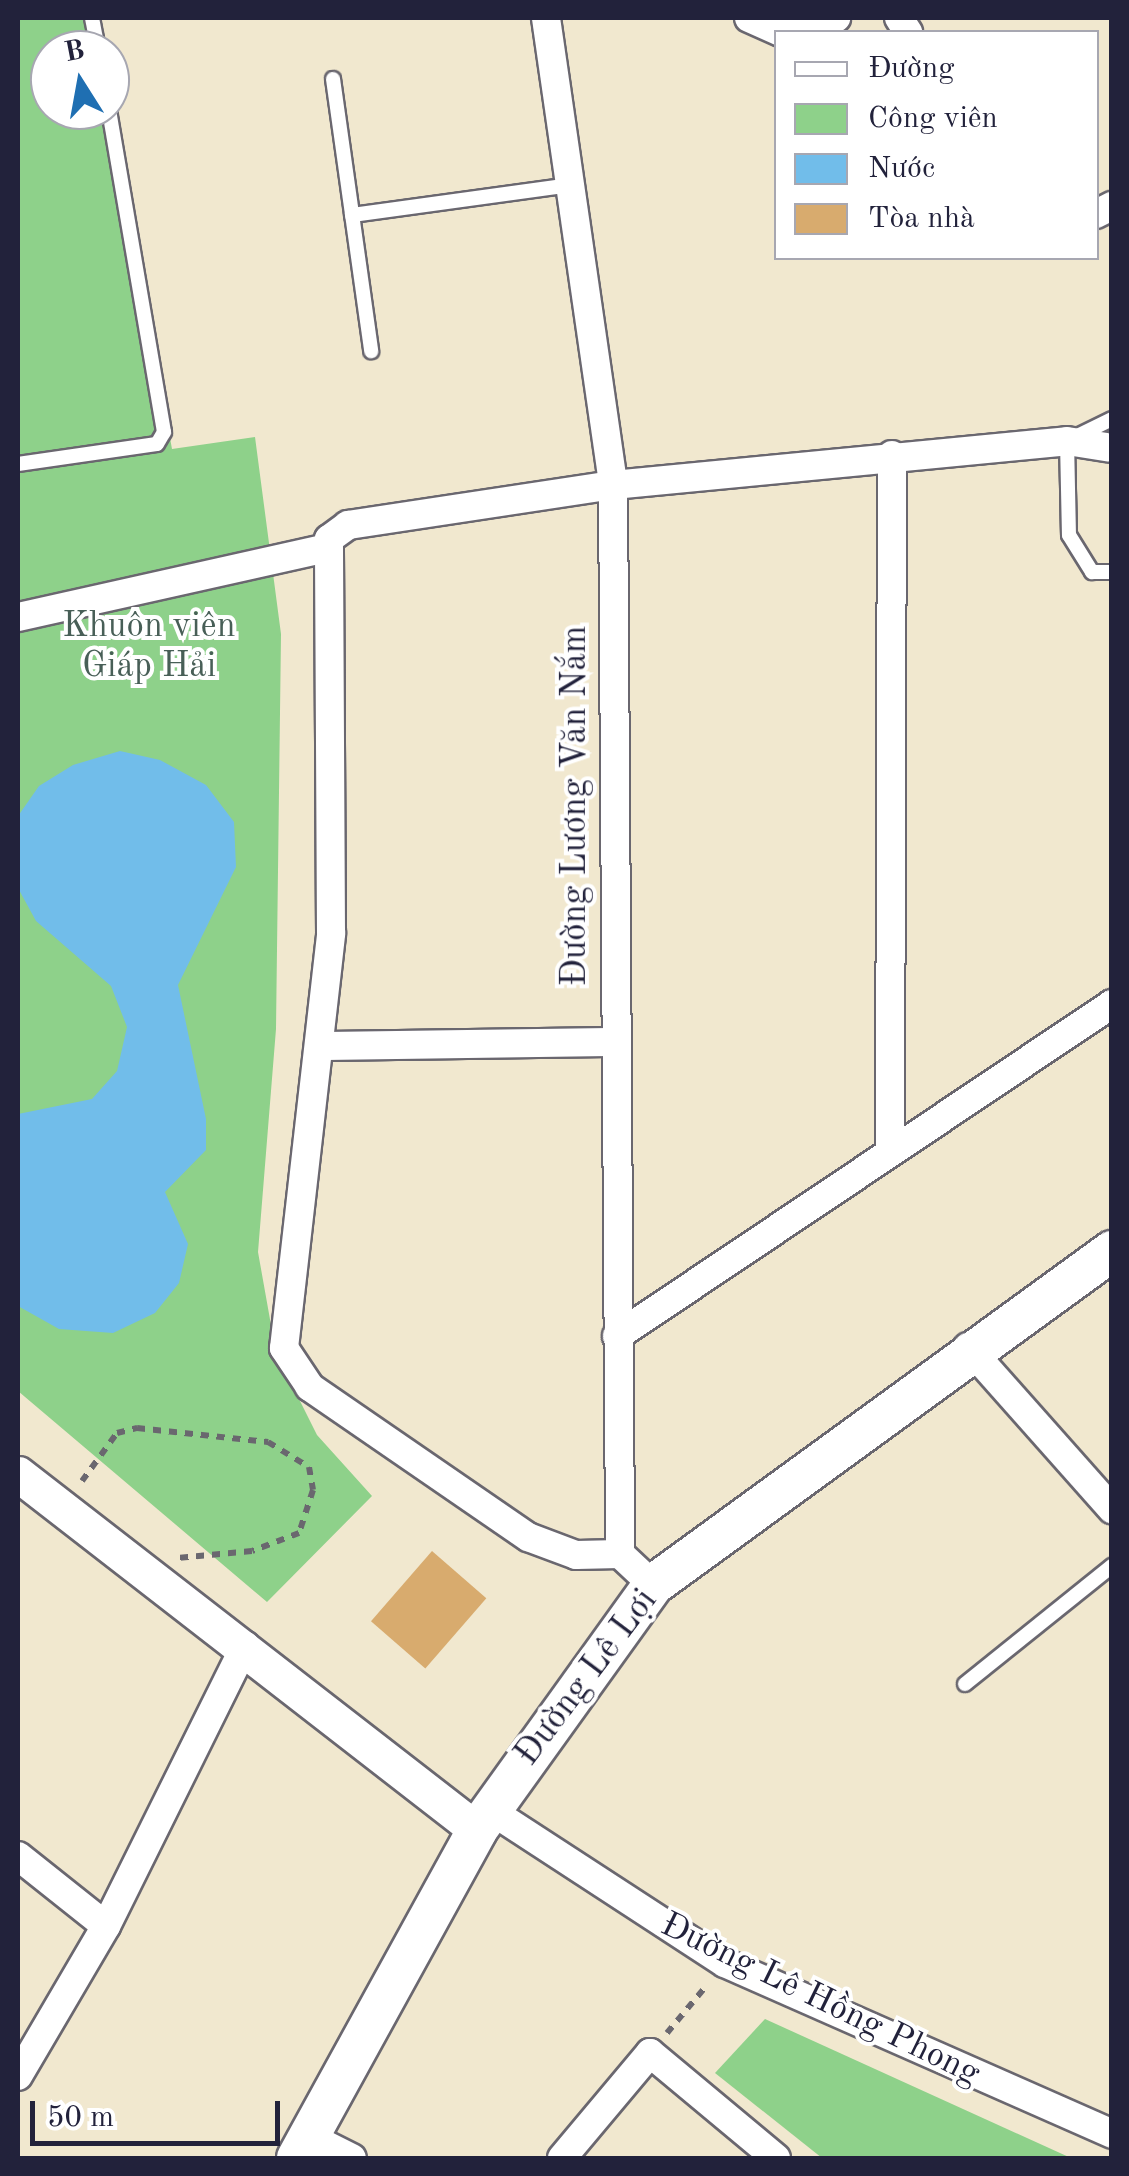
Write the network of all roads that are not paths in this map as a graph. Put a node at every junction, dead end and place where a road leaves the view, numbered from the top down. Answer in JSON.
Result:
{"nodes":[{"id":1,"x":546,"y":18,"type":"edge"},
{"id":2,"x":749,"y":18,"type":"edge"},
{"id":3,"x":836,"y":18,"type":"edge"},
{"id":4,"x":776,"y":30,"type":"edge"},
{"id":5,"x":789,"y":30,"type":"edge"},
{"id":6,"x":333,"y":79,"type":"dead end"},
{"id":7,"x":111,"y":130,"type":"edge"},
{"id":8,"x":572,"y":185,"type":"junction"},
{"id":9,"x":352,"y":215,"type":"junction"},
{"id":10,"x":371,"y":351,"type":"dead end"},
{"id":11,"x":1112,"y":419,"type":"edge"},
{"id":12,"x":1067,"y":441,"type":"junction"},
{"id":13,"x":1112,"y":448,"type":"edge"},
{"id":14,"x":892,"y":455,"type":"junction"},
{"id":15,"x":18,"y":464,"type":"edge"},
{"id":16,"x":612,"y":485,"type":"junction"},
{"id":17,"x":327,"y":548,"type":"junction"},
{"id":18,"x":1112,"y":572,"type":"edge"},
{"id":19,"x":18,"y":617,"type":"edge"},
{"id":20,"x":1112,"y":1004,"type":"edge"},
{"id":21,"x":614,"y":1042,"type":"junction"},
{"id":22,"x":322,"y":1046,"type":"junction"},
{"id":23,"x":890,"y":1150,"type":"junction"},
{"id":24,"x":1112,"y":1251,"type":"edge"},
{"id":25,"x":617,"y":1336,"type":"junction"},
{"id":26,"x":968,"y":1347,"type":"junction"},
{"id":27,"x":18,"y":1474,"type":"edge"},
{"id":28,"x":1112,"y":1509,"type":"edge"},
{"id":29,"x":620,"y":1554,"type":"junction"},
{"id":30,"x":1112,"y":1566,"type":"edge"},
{"id":31,"x":653,"y":1585,"type":"junction"},
{"id":32,"x":246,"y":1646,"type":"junction"},
{"id":33,"x":965,"y":1684,"type":"dead end"},
{"id":34,"x":484,"y":1820,"type":"junction"},
{"id":35,"x":18,"y":1856,"type":"edge"},
{"id":36,"x":106,"y":1926,"type":"junction"},
{"id":37,"x":18,"y":2076,"type":"edge"},
{"id":38,"x":1112,"y":2134,"type":"edge"},
{"id":39,"x":303,"y":2147,"type":"edge"},
{"id":40,"x":352,"y":2158,"type":"edge"},
{"id":41,"x":562,"y":2158,"type":"edge"},
{"id":42,"x":776,"y":2158,"type":"edge"}],
"edges":[{"from":1,"to":8,"type":"street","name":"Đường Lương Văn Nắm"},
{"from":2,"to":4,"type":"street"},
{"from":3,"to":5,"type":"street"},
{"from":6,"to":9,"type":"lane"},
{"from":7,"to":15,"type":"lane"},
{"from":8,"to":9,"type":"lane"},
{"from":8,"to":16,"type":"street","name":"Đường Lương Văn Nắm"},
{"from":9,"to":10,"type":"lane"},
{"from":11,"to":12,"type":"lane"},
{"from":12,"to":13,"type":"street"},
{"from":12,"to":14,"type":"street"},
{"from":12,"to":18,"type":"lane"},
{"from":14,"to":16,"type":"street"},
{"from":14,"to":23,"type":"street"},
{"from":16,"to":17,"type":"street"},
{"from":16,"to":21,"type":"street","name":"Đường Lương Văn Nắm"},
{"from":17,"to":19,"type":"street"},
{"from":17,"to":22,"type":"street"},
{"from":20,"to":23,"type":"street"},
{"from":21,"to":22,"type":"street"},
{"from":21,"to":25,"type":"street","name":"Đường Lương Văn Nắm"},
{"from":22,"to":29,"type":"street"},
{"from":23,"to":25,"type":"street"},
{"from":24,"to":26,"type":"main road","name":"Đường Lê Lợi"},
{"from":25,"to":29,"type":"street","name":"Đường Lương Văn Nắm"},
{"from":26,"to":28,"type":"street"},
{"from":26,"to":31,"type":"main road","name":"Đường Lê Lợi"},
{"from":27,"to":32,"type":"street","name":"Đường Lê Hồng Phong"},
{"from":29,"to":31,"type":"street"},
{"from":30,"to":33,"type":"lane"},
{"from":31,"to":34,"type":"main road","name":"Đường Lê Lợi"},
{"from":32,"to":34,"type":"street","name":"Đường Lê Hồng Phong"},
{"from":32,"to":36,"type":"street"},
{"from":34,"to":38,"type":"street","name":"Đường Lê Hồng Phong"},
{"from":34,"to":39,"type":"main road","name":"Đường Lê Lợi"},
{"from":35,"to":36,"type":"street"},
{"from":36,"to":37,"type":"street"},
{"from":39,"to":40,"type":"street"},
{"from":41,"to":42,"type":"street"}]}
